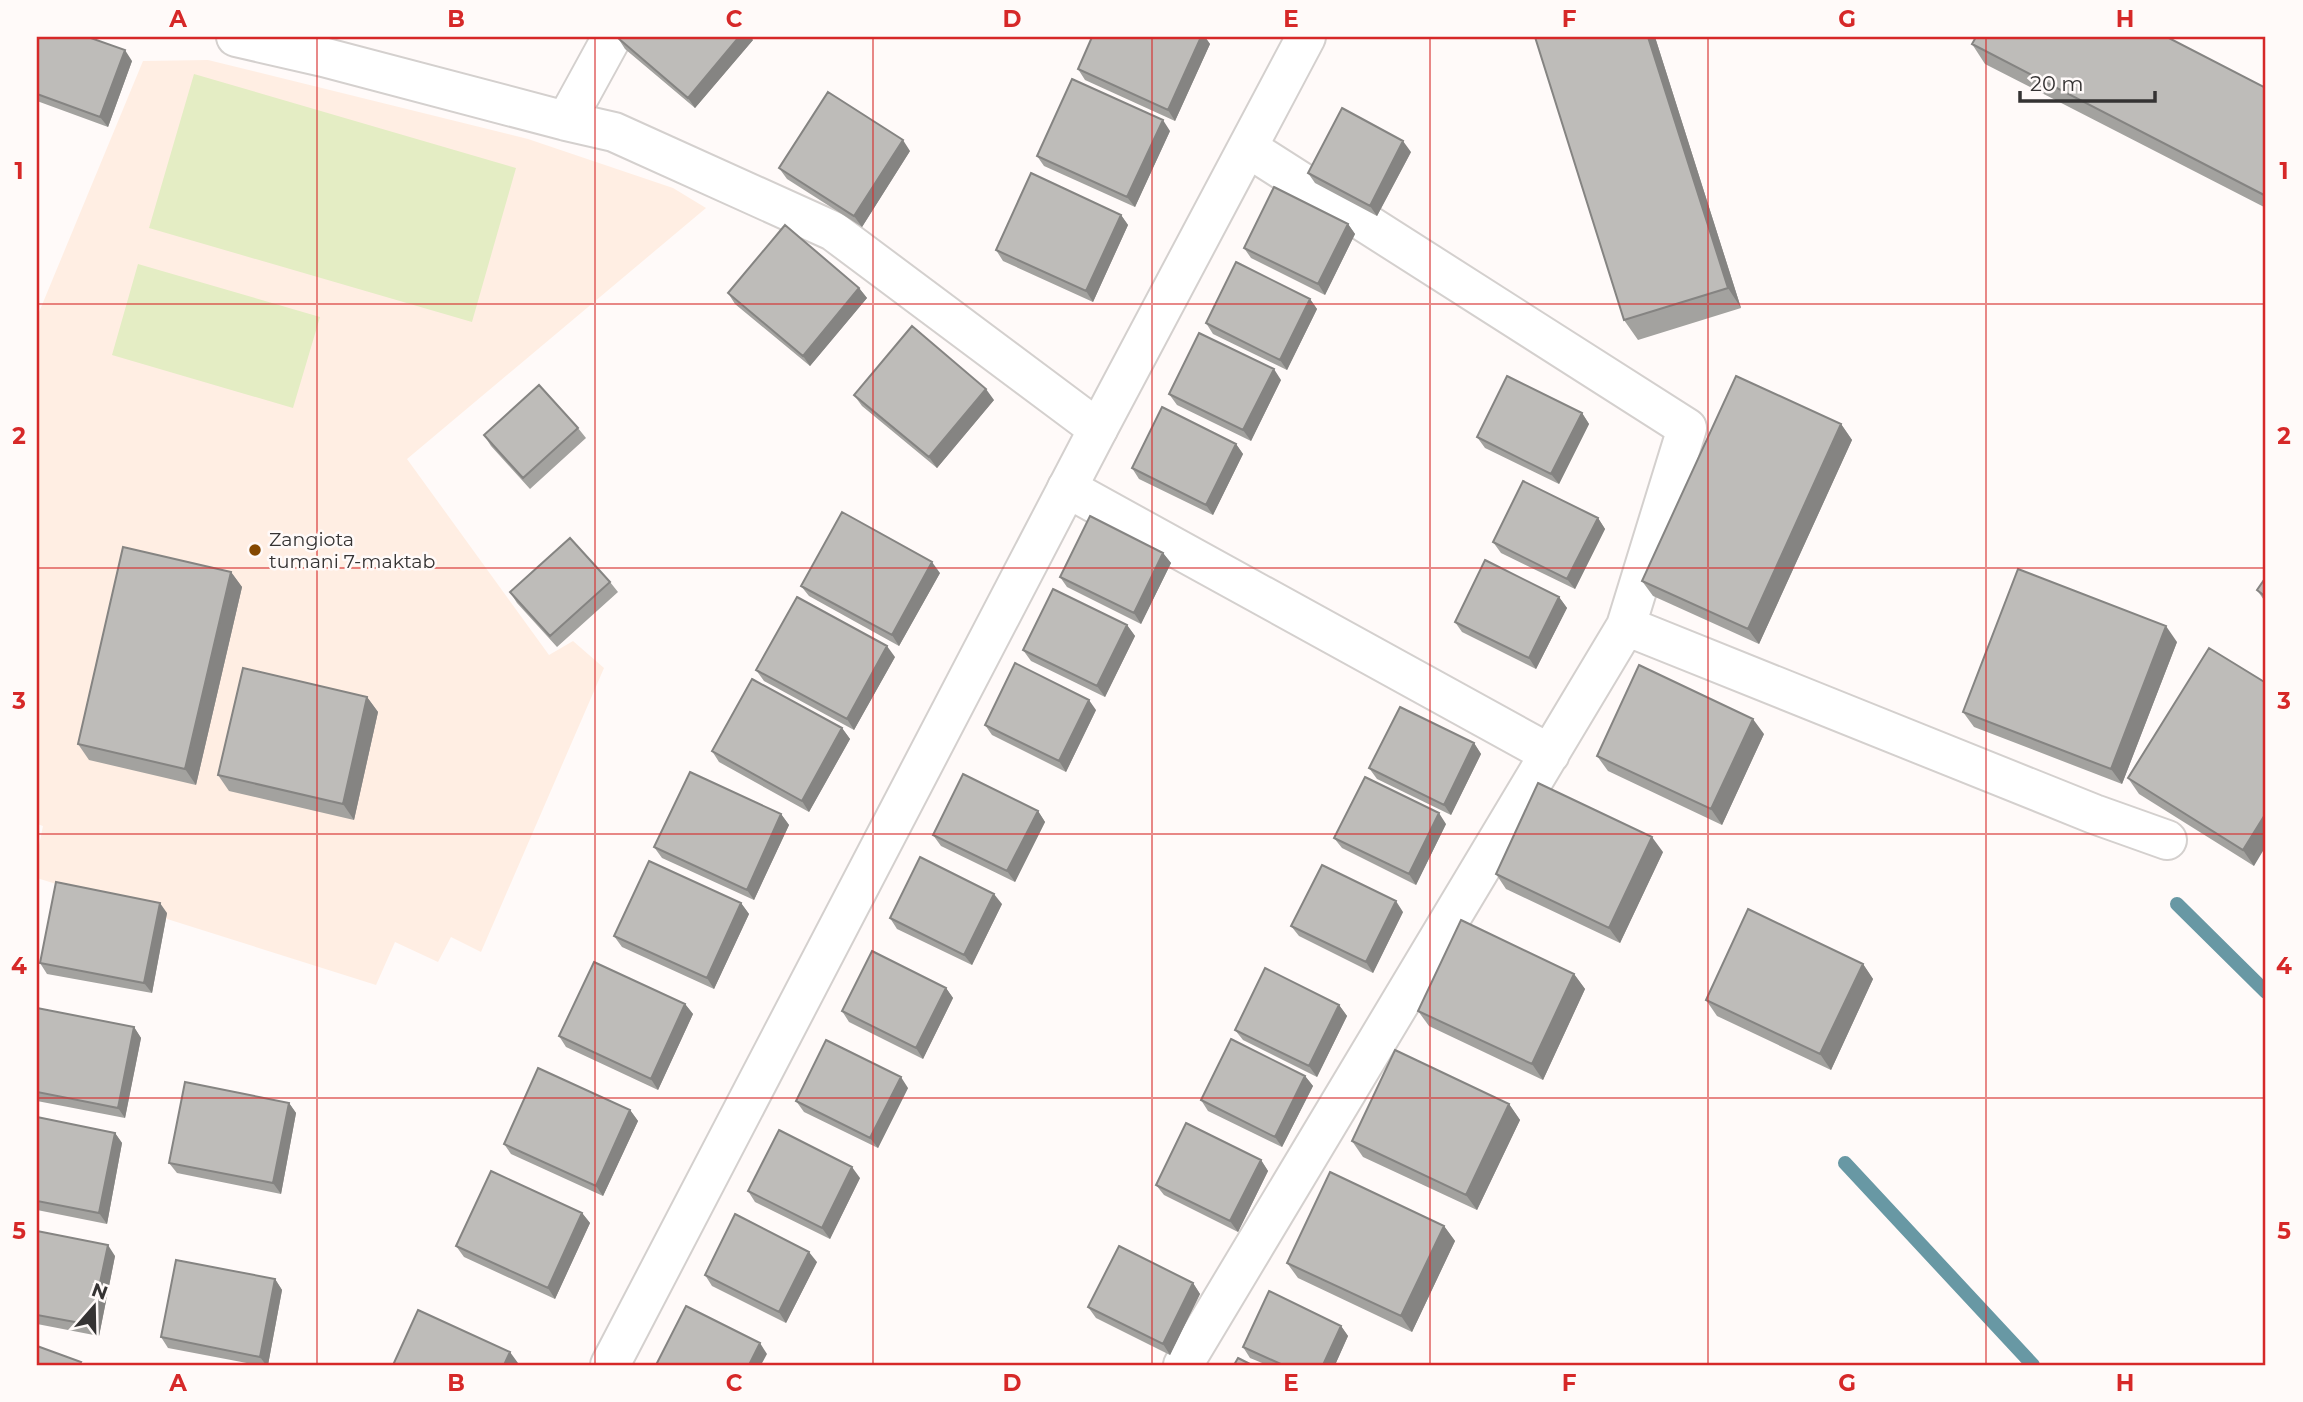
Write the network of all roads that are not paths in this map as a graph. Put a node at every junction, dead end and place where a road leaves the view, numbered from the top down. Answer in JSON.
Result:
{"nodes":[{"id":1,"x":236,"y":37,"type":"edge"},
{"id":2,"x":612,"y":37,"type":"edge"},
{"id":3,"x":1306,"y":37,"type":"edge"},
{"id":4,"x":566,"y":121,"type":"junction"},
{"id":5,"x":1248,"y":148,"type":"junction"},
{"id":6,"x":1098,"y":429,"type":"junction"},
{"id":7,"x":1067,"y":488,"type":"junction"},
{"id":8,"x":1626,"y":626,"type":"junction"},
{"id":9,"x":1550,"y":754,"type":"junction"},
{"id":10,"x":2167,"y":840,"type":"dead end"},
{"id":11,"x":610,"y":1365,"type":"edge"},
{"id":12,"x":1183,"y":1365,"type":"edge"}],
"edges":[{"from":1,"to":4,"type":"street"},
{"from":2,"to":4,"type":"street"},
{"from":3,"to":5,"type":"street"},
{"from":4,"to":6,"type":"street"},
{"from":5,"to":6,"type":"street"},
{"from":5,"to":8,"type":"street"},
{"from":6,"to":7,"type":"street"},
{"from":7,"to":9,"type":"street"},
{"from":7,"to":11,"type":"street"},
{"from":8,"to":9,"type":"street"},
{"from":8,"to":10,"type":"street"},
{"from":9,"to":12,"type":"street"}]}
